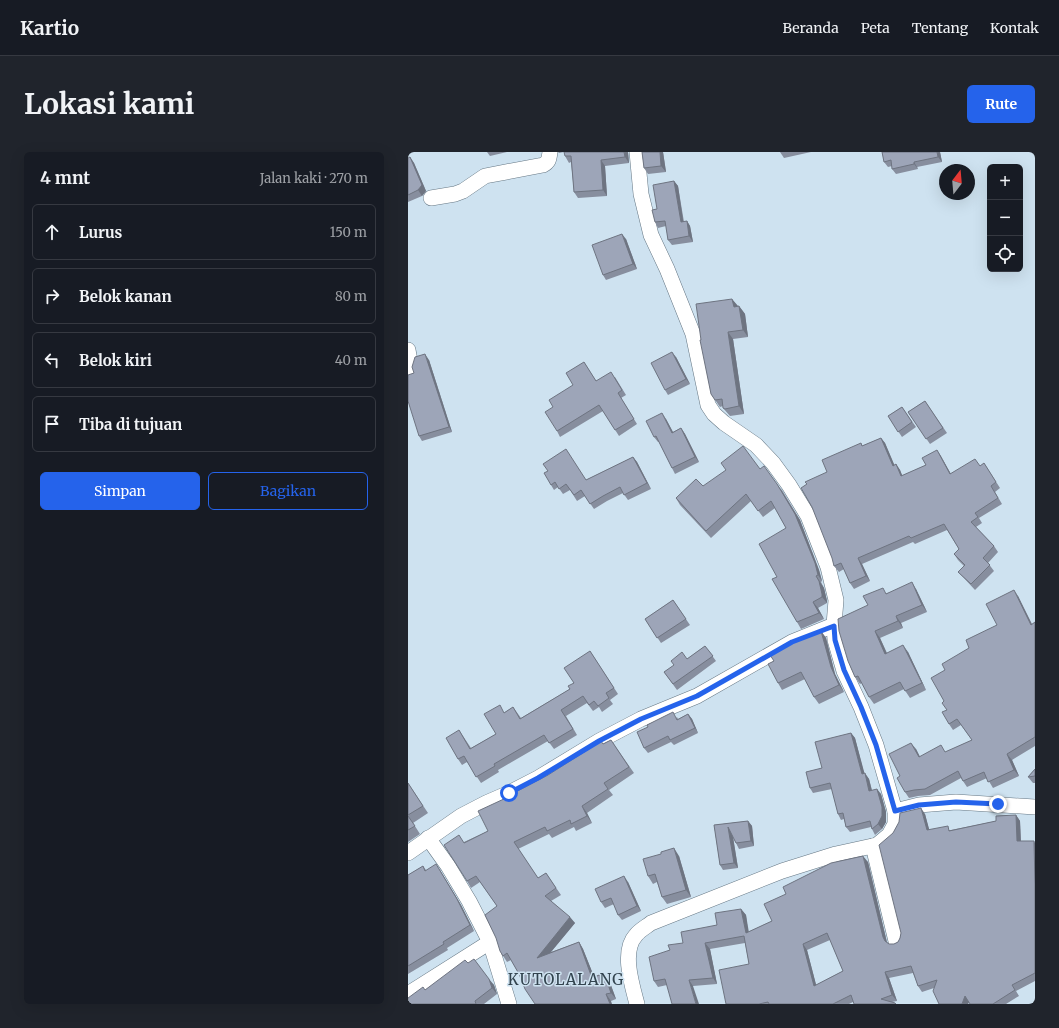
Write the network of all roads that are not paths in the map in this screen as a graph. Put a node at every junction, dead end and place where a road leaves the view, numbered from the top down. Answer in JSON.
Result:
{"nodes":[{"id":1,"x":550,"y":152,"type":"edge"},
{"id":2,"x":637,"y":152,"type":"edge"},
{"id":3,"x":431,"y":198,"type":"dead end"},
{"id":4,"x":408,"y":350,"type":"edge"},
{"id":5,"x":408,"y":369,"type":"edge"},
{"id":6,"x":834,"y":626,"type":"junction"},
{"id":7,"x":1035,"y":807,"type":"edge"},
{"id":8,"x":895,"y":811,"type":"junction"},
{"id":9,"x":428,"y":838,"type":"junction"},
{"id":10,"x":873,"y":846,"type":"junction"},
{"id":11,"x":408,"y":853,"type":"edge"},
{"id":12,"x":896,"y":941,"type":"edge"},
{"id":13,"x":490,"y":942,"type":"junction"},
{"id":14,"x":408,"y":994,"type":"edge"},
{"id":15,"x":509,"y":1004,"type":"edge"},
{"id":16,"x":637,"y":1004,"type":"edge"}],
"edges":[{"from":1,"to":3,"type":"street"},
{"from":2,"to":6,"type":"street"},
{"from":4,"to":5,"type":"street"},
{"from":6,"to":8,"type":"street"},
{"from":6,"to":9,"type":"street"},
{"from":7,"to":8,"type":"street"},
{"from":8,"to":10,"type":"street"},
{"from":9,"to":11,"type":"street"},
{"from":9,"to":13,"type":"street"},
{"from":10,"to":12,"type":"street"},
{"from":10,"to":16,"type":"street"},
{"from":13,"to":14,"type":"street"},
{"from":13,"to":15,"type":"street"}]}
